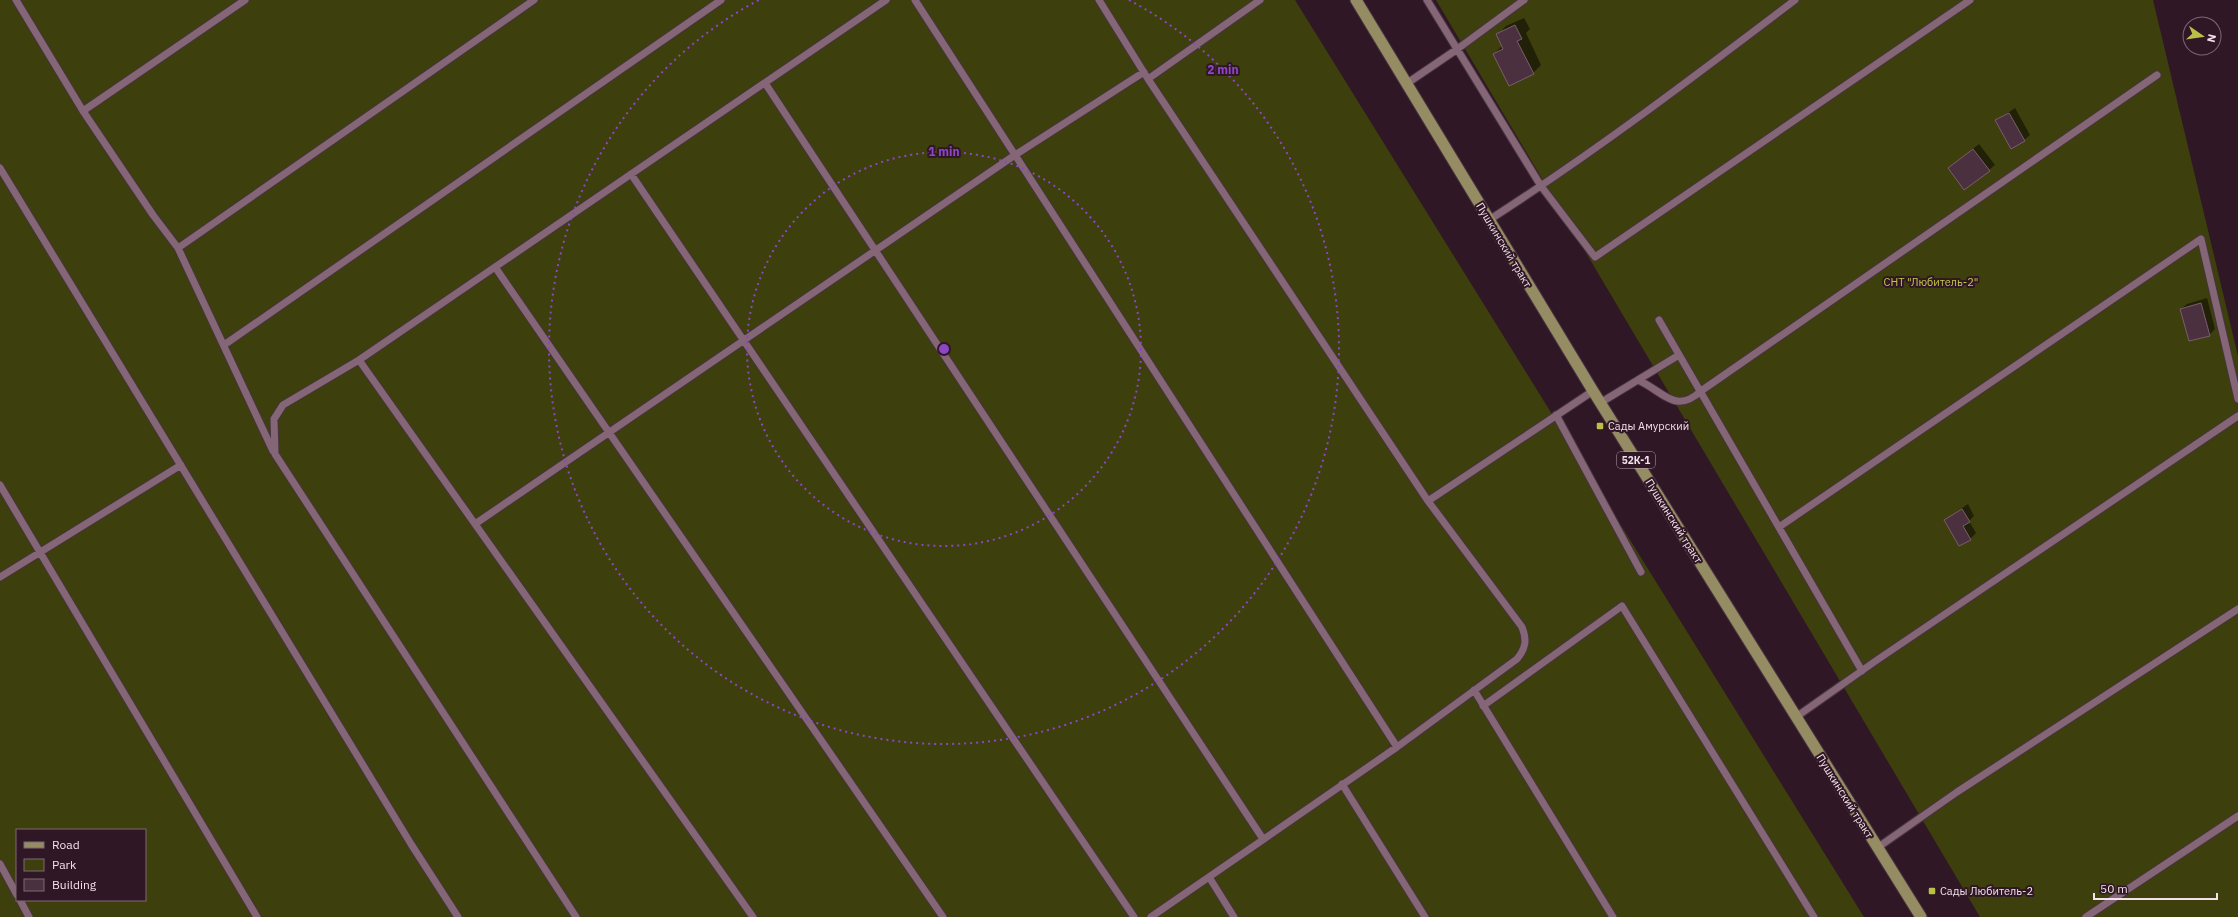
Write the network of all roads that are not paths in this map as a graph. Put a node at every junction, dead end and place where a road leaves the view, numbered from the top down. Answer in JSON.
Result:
{"nodes":[{"id":1,"x":16,"y":0,"type":"edge"},
{"id":2,"x":245,"y":0,"type":"edge"},
{"id":3,"x":534,"y":0,"type":"edge"},
{"id":4,"x":721,"y":0,"type":"edge"},
{"id":5,"x":886,"y":0,"type":"edge"},
{"id":6,"x":915,"y":0,"type":"edge"},
{"id":7,"x":1099,"y":0,"type":"edge"},
{"id":8,"x":1260,"y":0,"type":"edge"},
{"id":9,"x":1356,"y":0,"type":"edge"},
{"id":10,"x":1427,"y":0,"type":"edge"},
{"id":11,"x":1524,"y":0,"type":"edge"},
{"id":12,"x":1795,"y":0,"type":"edge"},
{"id":13,"x":1970,"y":0,"type":"edge"},
{"id":14,"x":1456,"y":50,"type":"junction"},
{"id":15,"x":2157,"y":75,"type":"dead end"},
{"id":16,"x":1146,"y":76,"type":"junction"},
{"id":17,"x":765,"y":83,"type":"junction"},
{"id":18,"x":1406,"y":84,"type":"junction"},
{"id":19,"x":83,"y":111,"type":"junction"},
{"id":20,"x":1015,"y":155,"type":"junction"},
{"id":21,"x":0,"y":168,"type":"edge"},
{"id":22,"x":631,"y":174,"type":"junction"},
{"id":23,"x":1541,"y":186,"type":"junction"},
{"id":24,"x":1489,"y":220,"type":"junction"},
{"id":25,"x":178,"y":248,"type":"junction"},
{"id":26,"x":875,"y":251,"type":"junction"},
{"id":27,"x":495,"y":268,"type":"junction"},
{"id":28,"x":1659,"y":320,"type":"dead end"},
{"id":29,"x":744,"y":341,"type":"junction"},
{"id":30,"x":224,"y":344,"type":"junction"},
{"id":31,"x":1679,"y":355,"type":"junction"},
{"id":32,"x":359,"y":360,"type":"junction"},
{"id":33,"x":1638,"y":380,"type":"junction"},
{"id":34,"x":1593,"y":390,"type":"junction"},
{"id":35,"x":1701,"y":391,"type":"junction"},
{"id":36,"x":2238,"y":399,"type":"edge"},
{"id":37,"x":1600,"y":403,"type":"junction"},
{"id":38,"x":1556,"y":415,"type":"junction"},
{"id":39,"x":2238,"y":416,"type":"edge"},
{"id":40,"x":608,"y":432,"type":"junction"},
{"id":41,"x":275,"y":454,"type":"junction"},
{"id":42,"x":181,"y":465,"type":"junction"},
{"id":43,"x":0,"y":485,"type":"edge"},
{"id":44,"x":1428,"y":502,"type":"junction"},
{"id":45,"x":475,"y":524,"type":"junction"},
{"id":46,"x":1779,"y":527,"type":"junction"},
{"id":47,"x":40,"y":552,"type":"junction"},
{"id":48,"x":1641,"y":572,"type":"dead end"},
{"id":49,"x":0,"y":577,"type":"edge"},
{"id":50,"x":2238,"y":609,"type":"edge"},
{"id":51,"x":1862,"y":670,"type":"junction"},
{"id":52,"x":1474,"y":690,"type":"junction"},
{"id":53,"x":1483,"y":706,"type":"junction"},
{"id":54,"x":1796,"y":717,"type":"junction"},
{"id":55,"x":1397,"y":746,"type":"junction"},
{"id":56,"x":1342,"y":784,"type":"junction"},
{"id":57,"x":2238,"y":816,"type":"edge"},
{"id":58,"x":1263,"y":839,"type":"junction"},
{"id":59,"x":1878,"y":848,"type":"junction"},
{"id":60,"x":0,"y":864,"type":"edge"},
{"id":61,"x":1209,"y":877,"type":"junction"},
{"id":62,"x":16,"y":893,"type":"edge"},
{"id":63,"x":21,"y":901,"type":"edge"},
{"id":64,"x":29,"y":917,"type":"edge"},
{"id":65,"x":257,"y":917,"type":"edge"},
{"id":66,"x":458,"y":917,"type":"edge"},
{"id":67,"x":576,"y":917,"type":"edge"},
{"id":68,"x":753,"y":917,"type":"edge"},
{"id":69,"x":943,"y":917,"type":"edge"},
{"id":70,"x":1134,"y":917,"type":"edge"},
{"id":71,"x":1151,"y":917,"type":"edge"},
{"id":72,"x":1234,"y":917,"type":"edge"},
{"id":73,"x":1425,"y":917,"type":"edge"},
{"id":74,"x":1612,"y":917,"type":"edge"},
{"id":75,"x":1814,"y":917,"type":"edge"},
{"id":76,"x":1921,"y":917,"type":"edge"},
{"id":77,"x":2086,"y":917,"type":"edge"}],
"edges":[{"from":1,"to":19,"type":"lane"},
{"from":2,"to":19,"type":"lane"},
{"from":3,"to":25,"type":"lane"},
{"from":4,"to":30,"type":"lane"},
{"from":5,"to":17,"type":"lane"},
{"from":6,"to":20,"type":"lane"},
{"from":7,"to":16,"type":"lane"},
{"from":8,"to":16,"type":"lane"},
{"from":9,"to":18,"type":"main road","name":"Пушкинский тракт","number":"52К-1"},
{"from":10,"to":14,"type":"lane"},
{"from":11,"to":14,"type":"lane"},
{"from":12,"to":23,"type":"lane"},
{"from":13,"to":23,"type":"lane"},
{"from":14,"to":18,"type":"lane"},
{"from":14,"to":23,"type":"lane"},
{"from":15,"to":35,"type":"lane"},
{"from":16,"to":20,"type":"lane"},
{"from":16,"to":44,"type":"lane"},
{"from":17,"to":22,"type":"lane"},
{"from":17,"to":26,"type":"lane"},
{"from":18,"to":24,"type":"main road","name":"Пушкинский тракт","number":"52К-1"},
{"from":19,"to":25,"type":"lane"},
{"from":20,"to":26,"type":"lane"},
{"from":20,"to":55,"type":"lane"},
{"from":21,"to":42,"type":"lane"},
{"from":22,"to":27,"type":"lane"},
{"from":22,"to":29,"type":"lane"},
{"from":23,"to":24,"type":"lane"},
{"from":24,"to":34,"type":"main road","name":"Пушкинский тракт","number":"52К-1"},
{"from":25,"to":30,"type":"lane"},
{"from":26,"to":29,"type":"lane"},
{"from":26,"to":58,"type":"lane"},
{"from":27,"to":32,"type":"lane"},
{"from":27,"to":40,"type":"lane"},
{"from":28,"to":31,"type":"lane"},
{"from":29,"to":40,"type":"lane"},
{"from":29,"to":70,"type":"lane"},
{"from":30,"to":41,"type":"lane"},
{"from":31,"to":33,"type":"lane"},
{"from":31,"to":35,"type":"lane"},
{"from":32,"to":41,"type":"lane"},
{"from":32,"to":45,"type":"lane"},
{"from":33,"to":35,"type":"lane"},
{"from":33,"to":37,"type":"lane"},
{"from":34,"to":37,"type":"main road","name":"Пушкинский тракт","number":"52К-1"},
{"from":34,"to":38,"type":"lane"},
{"from":35,"to":46,"type":"lane"},
{"from":36,"to":46,"type":"lane"},
{"from":37,"to":54,"type":"main road","name":"Пушкинский тракт","number":"52К-1"},
{"from":38,"to":44,"type":"lane"},
{"from":38,"to":48,"type":"lane"},
{"from":39,"to":51,"type":"lane"},
{"from":40,"to":45,"type":"lane"},
{"from":40,"to":69,"type":"lane"},
{"from":41,"to":67,"type":"lane"},
{"from":42,"to":47,"type":"lane"},
{"from":42,"to":66,"type":"lane"},
{"from":43,"to":47,"type":"lane"},
{"from":44,"to":52,"type":"lane"},
{"from":45,"to":68,"type":"lane"},
{"from":46,"to":51,"type":"lane"},
{"from":47,"to":49,"type":"lane"},
{"from":47,"to":65,"type":"lane"},
{"from":50,"to":59,"type":"lane"},
{"from":51,"to":54,"type":"lane"},
{"from":52,"to":53,"type":"lane"},
{"from":52,"to":55,"type":"lane"},
{"from":53,"to":74,"type":"lane"},
{"from":53,"to":75,"type":"lane"},
{"from":54,"to":59,"type":"main road","name":"Пушкинский тракт","number":"52К-1"},
{"from":55,"to":56,"type":"lane"},
{"from":56,"to":58,"type":"lane"},
{"from":56,"to":73,"type":"lane"},
{"from":57,"to":77,"type":"lane"},
{"from":58,"to":61,"type":"lane"},
{"from":59,"to":76,"type":"main road","name":"Пушкинский тракт","number":"52К-1"},
{"from":60,"to":62,"type":"lane"},
{"from":61,"to":71,"type":"lane"},
{"from":61,"to":72,"type":"lane"},
{"from":63,"to":64,"type":"lane"}]}
